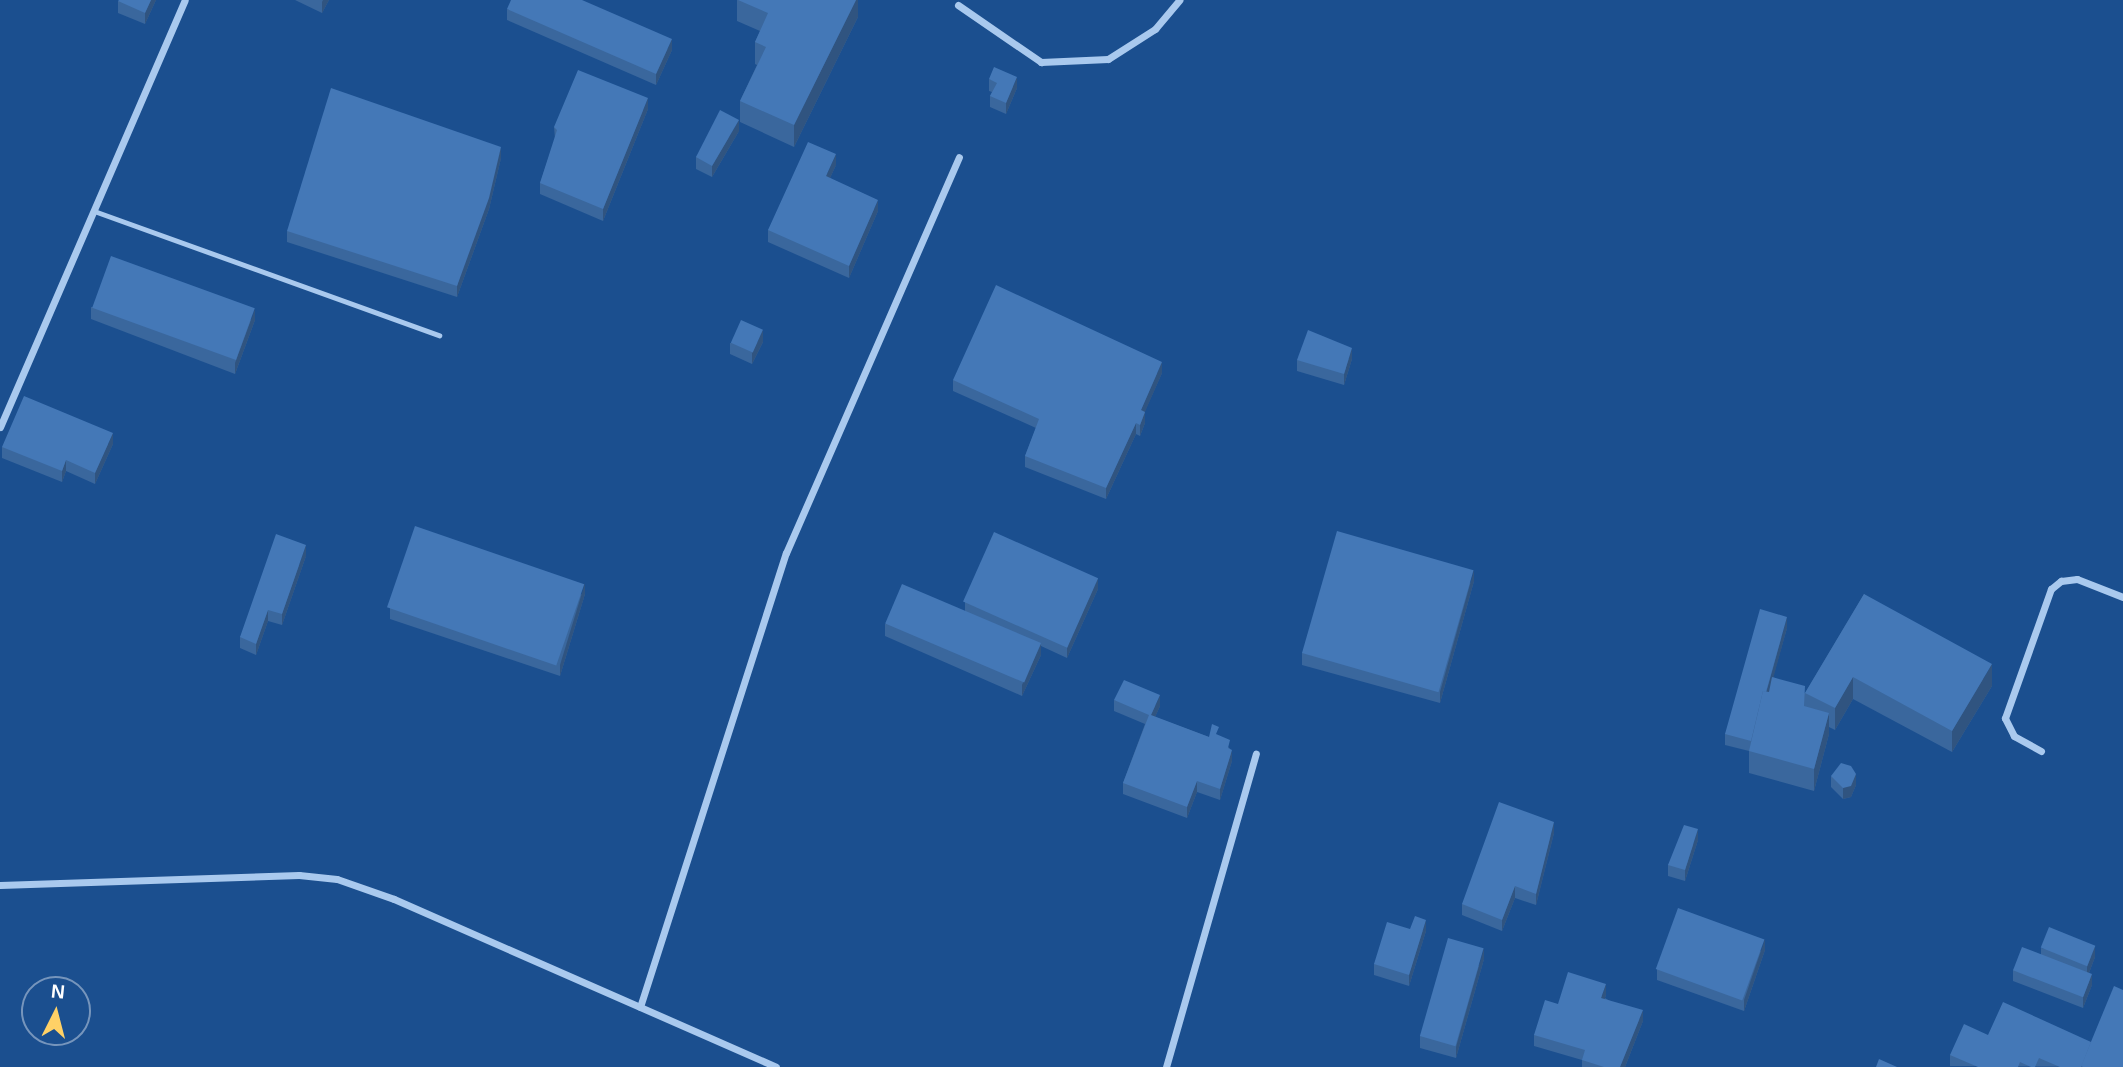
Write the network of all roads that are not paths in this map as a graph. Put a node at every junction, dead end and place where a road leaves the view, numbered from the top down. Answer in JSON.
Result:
{"nodes":[{"id":1,"x":185,"y":0,"type":"edge"},
{"id":2,"x":1179,"y":0,"type":"edge"},
{"id":3,"x":958,"y":5,"type":"dead end"},
{"id":4,"x":959,"y":158,"type":"dead end"},
{"id":5,"x":94,"y":211,"type":"junction"},
{"id":6,"x":439,"y":335,"type":"dead end"},
{"id":7,"x":0,"y":427,"type":"edge"},
{"id":8,"x":2123,"y":597,"type":"edge"},
{"id":9,"x":2041,"y":751,"type":"dead end"},
{"id":10,"x":1256,"y":754,"type":"dead end"},
{"id":11,"x":0,"y":885,"type":"edge"},
{"id":12,"x":640,"y":1007,"type":"junction"},
{"id":13,"x":776,"y":1067,"type":"edge"},
{"id":14,"x":1167,"y":1067,"type":"edge"}],
"edges":[{"from":1,"to":5,"type":"street"},
{"from":2,"to":3,"type":"street"},
{"from":4,"to":12,"type":"street"},
{"from":5,"to":6,"type":"lane"},
{"from":5,"to":7,"type":"street"},
{"from":8,"to":9,"type":"street"},
{"from":10,"to":14,"type":"street"},
{"from":11,"to":12,"type":"street"},
{"from":12,"to":13,"type":"street"}]}
